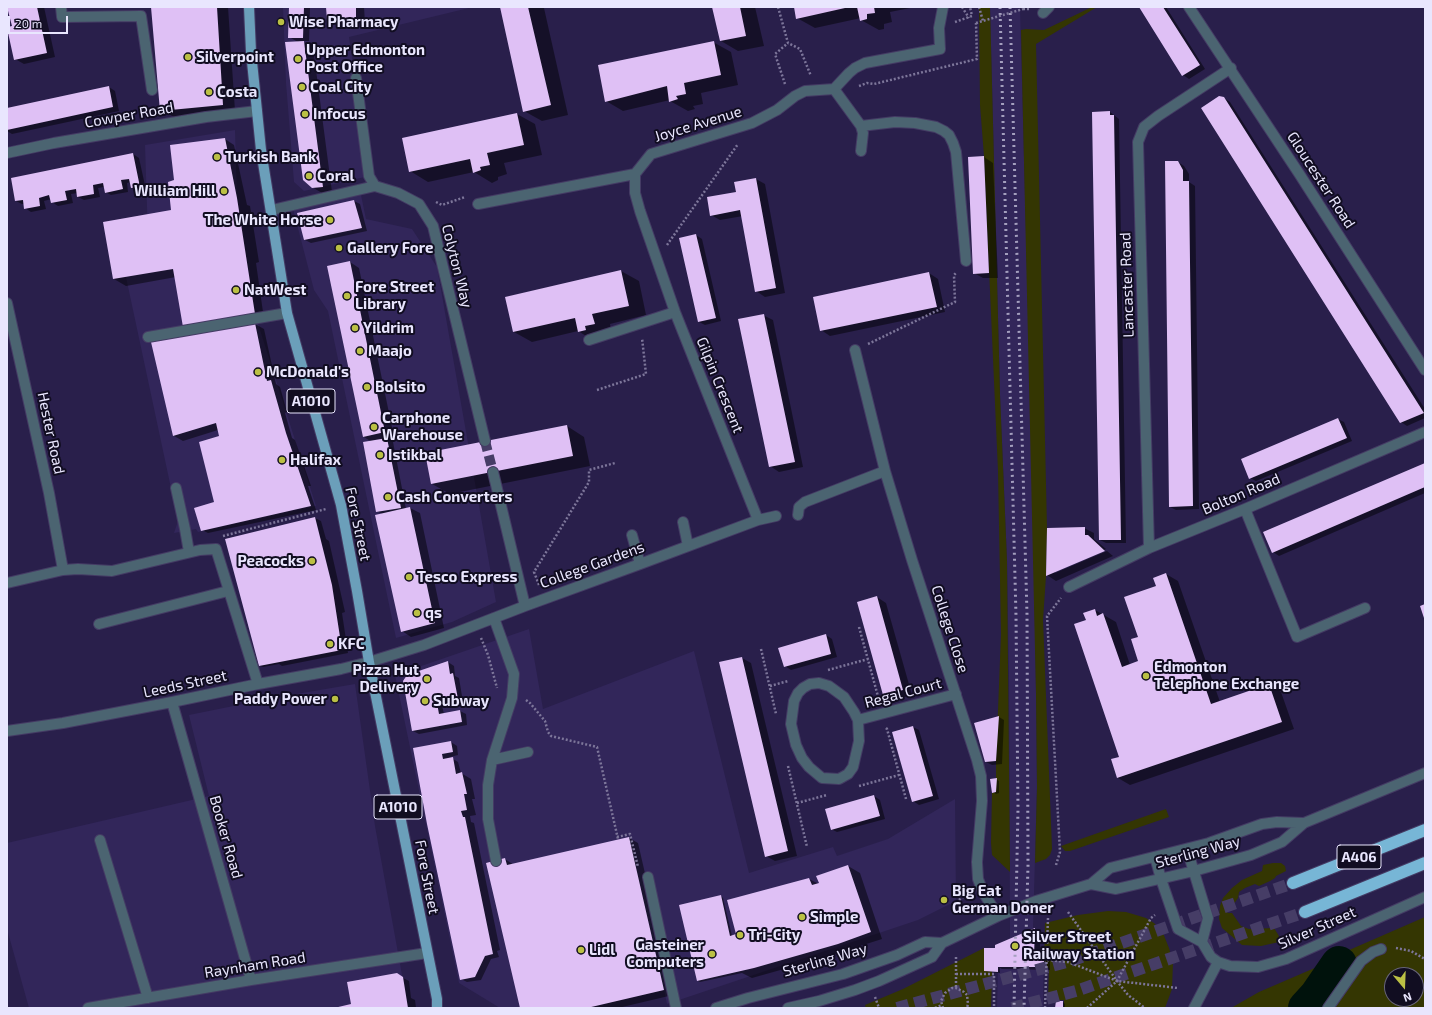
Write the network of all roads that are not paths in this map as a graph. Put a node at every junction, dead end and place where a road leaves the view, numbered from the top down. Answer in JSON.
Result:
{"nodes":[{"id":1,"x":60,"y":7,"type":"edge"},
{"id":2,"x":249,"y":7,"type":"edge"},
{"id":3,"x":943,"y":7,"type":"edge"},
{"id":4,"x":1189,"y":7,"type":"edge"},
{"id":5,"x":1231,"y":68,"type":"junction"},
{"id":6,"x":356,"y":78,"type":"dead end"},
{"id":7,"x":834,"y":89,"type":"junction"},
{"id":8,"x":152,"y":90,"type":"dead end"},
{"id":9,"x":257,"y":111,"type":"junction"},
{"id":10,"x":861,"y":126,"type":"junction"},
{"id":11,"x":861,"y":151,"type":"dead end"},
{"id":12,"x":7,"y":154,"type":"edge"},
{"id":13,"x":635,"y":174,"type":"junction"},
{"id":14,"x":375,"y":186,"type":"junction"},
{"id":15,"x":478,"y":204,"type":"road end"},
{"id":16,"x":272,"y":210,"type":"junction"},
{"id":17,"x":966,"y":261,"type":"road end"},
{"id":18,"x":7,"y":303,"type":"edge"},
{"id":19,"x":675,"y":312,"type":"junction"},
{"id":20,"x":287,"y":313,"type":"junction"},
{"id":21,"x":148,"y":337,"type":"dead end"},
{"id":22,"x":589,"y":340,"type":"dead end"},
{"id":23,"x":855,"y":350,"type":"road end"},
{"id":24,"x":1425,"y":370,"type":"edge"},
{"id":25,"x":1425,"y":432,"type":"edge"},
{"id":26,"x":485,"y":441,"type":"tunnel mouth"},
{"id":27,"x":885,"y":471,"type":"junction"},
{"id":28,"x":493,"y":472,"type":"tunnel mouth"},
{"id":29,"x":176,"y":488,"type":"dead end"},
{"id":30,"x":1245,"y":509,"type":"junction"},
{"id":31,"x":798,"y":515,"type":"dead end"},
{"id":32,"x":776,"y":516,"type":"dead end"},
{"id":33,"x":758,"y":520,"type":"junction"},
{"id":34,"x":682,"y":522,"type":"dead end"},
{"id":35,"x":632,"y":535,"type":"dead end"},
{"id":36,"x":688,"y":546,"type":"junction"},
{"id":37,"x":1150,"y":548,"type":"junction"},
{"id":38,"x":189,"y":552,"type":"junction"},
{"id":39,"x":640,"y":564,"type":"junction"},
{"id":40,"x":63,"y":570,"type":"junction"},
{"id":41,"x":7,"y":583,"type":"edge"},
{"id":42,"x":1069,"y":587,"type":"road end"},
{"id":43,"x":228,"y":591,"type":"junction"},
{"id":44,"x":525,"y":606,"type":"junction"},
{"id":45,"x":1365,"y":608,"type":"dead end"},
{"id":46,"x":494,"y":618,"type":"junction"},
{"id":47,"x":99,"y":624,"type":"dead end"},
{"id":48,"x":369,"y":662,"type":"junction"},
{"id":49,"x":258,"y":684,"type":"junction"},
{"id":50,"x":956,"y":694,"type":"junction"},
{"id":51,"x":172,"y":702,"type":"junction"},
{"id":52,"x":858,"y":720,"type":"junction"},
{"id":53,"x":7,"y":731,"type":"edge"},
{"id":54,"x":528,"y":752,"type":"dead end"},
{"id":55,"x":492,"y":760,"type":"junction"},
{"id":56,"x":1425,"y":773,"type":"edge"},
{"id":57,"x":1304,"y":823,"type":"junction"},
{"id":58,"x":1425,"y":830,"type":"edge"},
{"id":59,"x":100,"y":840,"type":"dead end"},
{"id":60,"x":1187,"y":849,"type":"junction"},
{"id":61,"x":1155,"y":857,"type":"junction"},
{"id":62,"x":496,"y":861,"type":"dead end"},
{"id":63,"x":1425,"y":862,"type":"edge"},
{"id":64,"x":1194,"y":871,"type":"junction"},
{"id":65,"x":648,"y":877,"type":"dead end"},
{"id":66,"x":1161,"y":879,"type":"junction"},
{"id":67,"x":1293,"y":883,"type":"tunnel mouth"},
{"id":68,"x":1091,"y":884,"type":"junction"},
{"id":69,"x":1425,"y":897,"type":"edge"},
{"id":70,"x":1305,"y":912,"type":"tunnel mouth"},
{"id":71,"x":998,"y":916,"type":"junction"},
{"id":72,"x":1202,"y":942,"type":"junction"},
{"id":73,"x":942,"y":943,"type":"junction"},
{"id":74,"x":1381,"y":949,"type":"road end"},
{"id":75,"x":427,"y":953,"type":"junction"},
{"id":76,"x":1218,"y":962,"type":"junction"},
{"id":77,"x":251,"y":980,"type":"junction"},
{"id":78,"x":148,"y":998,"type":"junction"},
{"id":79,"x":439,"y":1005,"type":"edge"},
{"id":80,"x":88,"y":1008,"type":"edge"},
{"id":81,"x":676,"y":1008,"type":"edge"},
{"id":82,"x":716,"y":1008,"type":"edge"},
{"id":83,"x":788,"y":1008,"type":"edge"},
{"id":84,"x":1194,"y":1008,"type":"edge"},
{"id":85,"x":1328,"y":1008,"type":"edge"}],
"edges":[{"from":1,"to":8,"type":"street"},
{"from":2,"to":9,"type":"main road","name":"Fore Street","number":"A1010"},
{"from":3,"to":7,"type":"street"},
{"from":4,"to":5,"type":"street","name":"Gloucester Road"},
{"from":5,"to":24,"type":"street","name":"Gloucester Road"},
{"from":5,"to":37,"type":"street","name":"Lancaster Road"},
{"from":6,"to":14,"type":"street"},
{"from":7,"to":10,"type":"street"},
{"from":7,"to":13,"type":"street","name":"Joyce Avenue"},
{"from":9,"to":12,"type":"street","name":"Cowper Road"},
{"from":9,"to":16,"type":"main road","name":"Fore Street","number":"A1010"},
{"from":10,"to":11,"type":"street"},
{"from":10,"to":17,"type":"street"},
{"from":13,"to":15,"type":"street"},
{"from":13,"to":19,"type":"street","name":"Gilpin Crescent"},
{"from":14,"to":16,"type":"street"},
{"from":14,"to":26,"type":"street","name":"Colyton Way"},
{"from":16,"to":20,"type":"main road","name":"Fore Street","number":"A1010"},
{"from":18,"to":40,"type":"street","name":"Hester Road"},
{"from":19,"to":22,"type":"street"},
{"from":19,"to":33,"type":"street","name":"Gilpin Crescent"},
{"from":20,"to":21,"type":"street"},
{"from":20,"to":48,"type":"main road","name":"Fore Street","number":"A1010"},
{"from":23,"to":27,"type":"street","name":"College Close"},
{"from":25,"to":30,"type":"street","name":"Bolton Road"},
{"from":27,"to":31,"type":"street"},
{"from":27,"to":50,"type":"street","name":"College Close"},
{"from":28,"to":44,"type":"street"},
{"from":29,"to":38,"type":"street"},
{"from":30,"to":37,"type":"street","name":"Bolton Road"},
{"from":30,"to":45,"type":"street"},
{"from":32,"to":33,"type":"street","name":"College Gardens"},
{"from":33,"to":36,"type":"street","name":"College Gardens"},
{"from":34,"to":36,"type":"street"},
{"from":35,"to":39,"type":"street"},
{"from":36,"to":39,"type":"street","name":"College Gardens"},
{"from":37,"to":42,"type":"street","name":"Bolton Road"},
{"from":38,"to":40,"type":"street"},
{"from":38,"to":43,"type":"street"},
{"from":39,"to":44,"type":"street","name":"College Gardens"},
{"from":40,"to":41,"type":"street"},
{"from":43,"to":47,"type":"street"},
{"from":43,"to":49,"type":"street"},
{"from":44,"to":46,"type":"street","name":"College Gardens"},
{"from":46,"to":48,"type":"street","name":"College Gardens"},
{"from":46,"to":55,"type":"street"},
{"from":48,"to":49,"type":"street","name":"Leeds Street"},
{"from":48,"to":75,"type":"main road","name":"Fore Street","number":"A1010"},
{"from":49,"to":51,"type":"street","name":"Leeds Street"},
{"from":50,"to":52,"type":"street","name":"Regal Court"},
{"from":50,"to":71,"type":"street","name":"College Close"},
{"from":51,"to":53,"type":"street","name":"Leeds Street"},
{"from":51,"to":77,"type":"street","name":"Booker Road"},
{"from":52,"to":52,"type":"street","name":"Regal Court"},
{"from":54,"to":55,"type":"street"},
{"from":55,"to":62,"type":"street"},
{"from":56,"to":57,"type":"street","name":"Sterling Way"},
{"from":57,"to":60,"type":"street","name":"Sterling Way"},
{"from":57,"to":64,"type":"street","name":"Sterling Way"},
{"from":58,"to":67,"type":"highway","number":"A406"},
{"from":59,"to":78,"type":"street"},
{"from":60,"to":61,"type":"street","name":"Sterling Way"},
{"from":60,"to":64,"type":"street"},
{"from":61,"to":66,"type":"street"},
{"from":61,"to":68,"type":"street","name":"Sterling Way"},
{"from":63,"to":70,"type":"highway","number":"A406"},
{"from":64,"to":66,"type":"street","name":"Sterling Way"},
{"from":64,"to":72,"type":"street"},
{"from":65,"to":81,"type":"street"},
{"from":66,"to":68,"type":"street","name":"Sterling Way"},
{"from":66,"to":72,"type":"street"},
{"from":68,"to":71,"type":"street","name":"Sterling Way"},
{"from":69,"to":76,"type":"street","name":"Silver Street"},
{"from":71,"to":73,"type":"street","name":"Sterling Way"},
{"from":72,"to":76,"type":"street"},
{"from":73,"to":82,"type":"street","name":"Sterling Way"},
{"from":73,"to":83,"type":"street","name":"Sterling Way"},
{"from":74,"to":85,"type":"street"},
{"from":75,"to":77,"type":"street","name":"Raynham Road"},
{"from":75,"to":79,"type":"main road","name":"Fore Street","number":"A1010"},
{"from":76,"to":84,"type":"street"},
{"from":77,"to":78,"type":"street","name":"Raynham Road"},
{"from":78,"to":80,"type":"street","name":"Raynham Road"}]}
